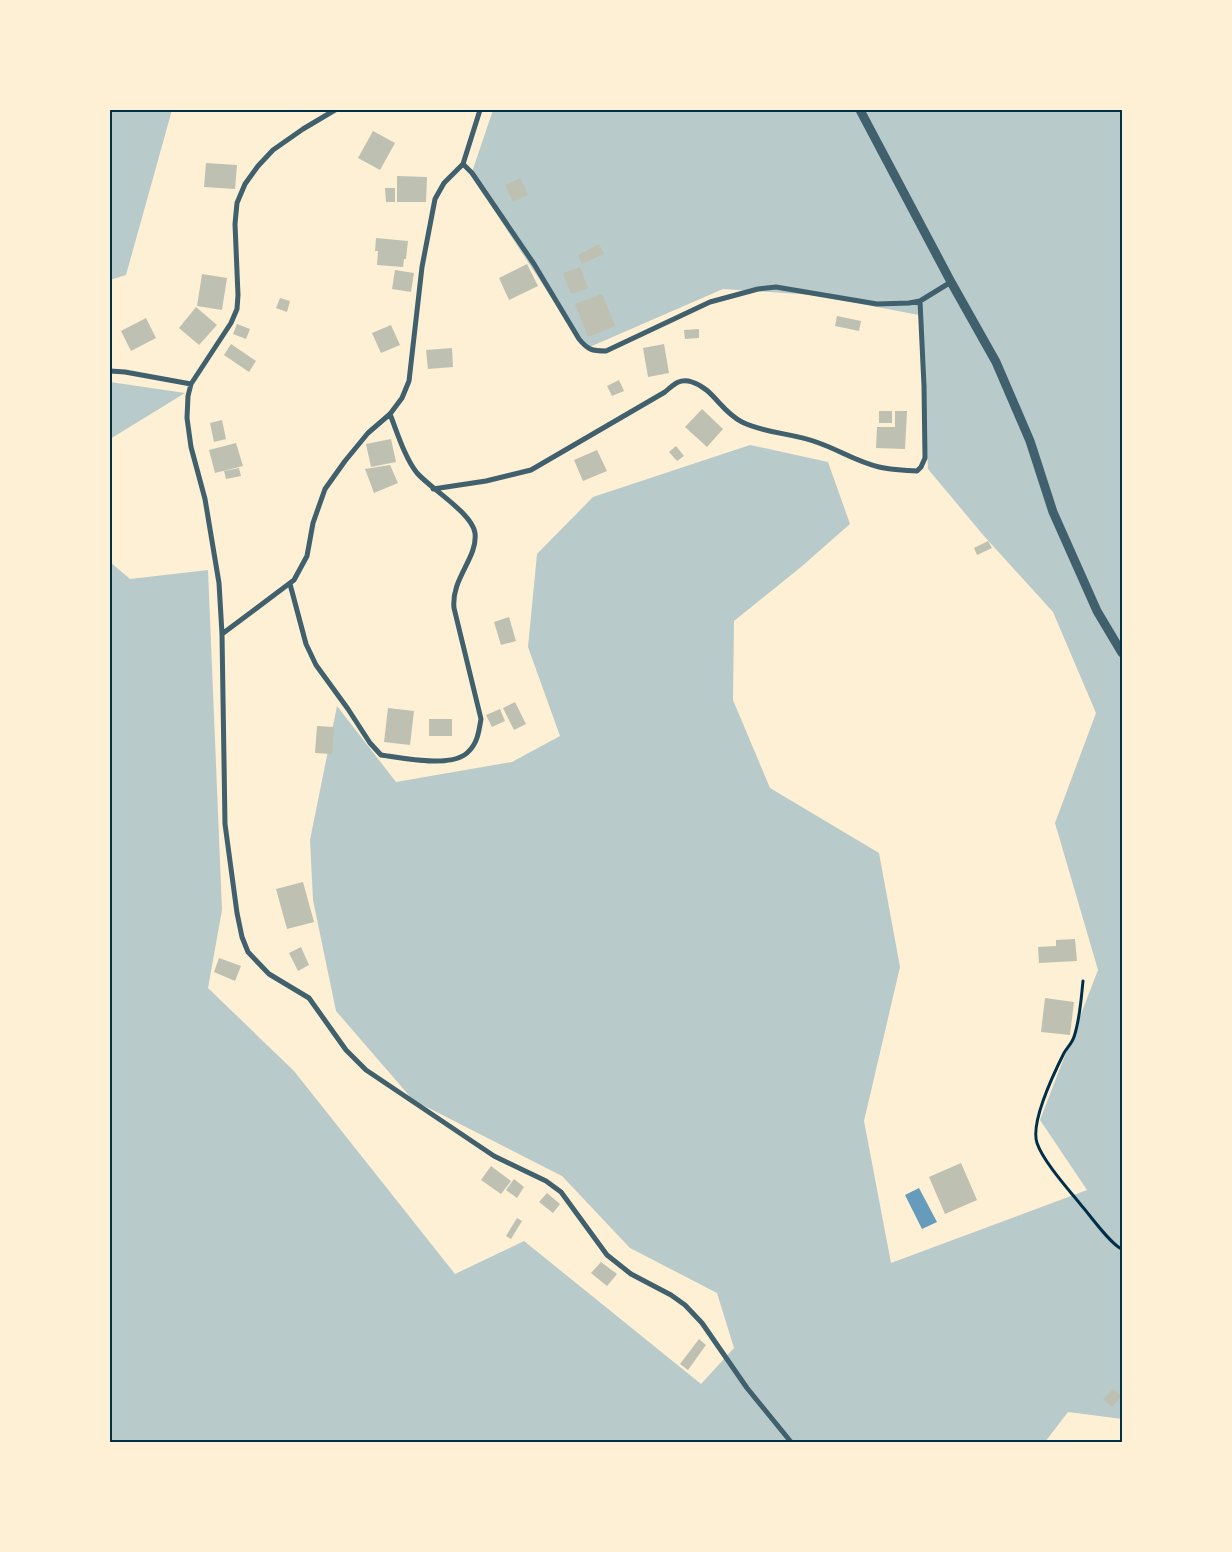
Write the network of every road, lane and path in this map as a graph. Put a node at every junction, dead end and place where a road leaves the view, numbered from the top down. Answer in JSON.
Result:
{"nodes":[{"id":1,"x":335,"y":110,"type":"edge"},
{"id":2,"x":480,"y":110,"type":"edge"},
{"id":3,"x":860,"y":110,"type":"edge"},
{"id":4,"x":463,"y":164,"type":"junction"},
{"id":5,"x":951,"y":282,"type":"junction"},
{"id":6,"x":920,"y":301,"type":"junction"},
{"id":7,"x":110,"y":371,"type":"edge"},
{"id":8,"x":191,"y":384,"type":"junction"},
{"id":9,"x":390,"y":414,"type":"junction"},
{"id":10,"x":433,"y":489,"type":"junction"},
{"id":11,"x":290,"y":584,"type":"junction"},
{"id":12,"x":222,"y":634,"type":"junction"},
{"id":13,"x":1122,"y":653,"type":"edge"},
{"id":14,"x":1083,"y":981,"type":"dead end"},
{"id":15,"x":1122,"y":1249,"type":"edge"},
{"id":16,"x":790,"y":1442,"type":"edge"}],
"edges":[{"from":1,"to":8,"type":"street"},
{"from":2,"to":4,"type":"street"},
{"from":3,"to":5,"type":"street"},
{"from":4,"to":6,"type":"street"},
{"from":4,"to":9,"type":"street"},
{"from":5,"to":6,"type":"street"},
{"from":5,"to":13,"type":"street"},
{"from":6,"to":10,"type":"street"},
{"from":7,"to":8,"type":"street"},
{"from":8,"to":12,"type":"street"},
{"from":9,"to":10,"type":"street"},
{"from":9,"to":11,"type":"street"},
{"from":10,"to":11,"type":"street"},
{"from":11,"to":12,"type":"street"},
{"from":12,"to":16,"type":"street"},
{"from":14,"to":15,"type":"path"}]}
